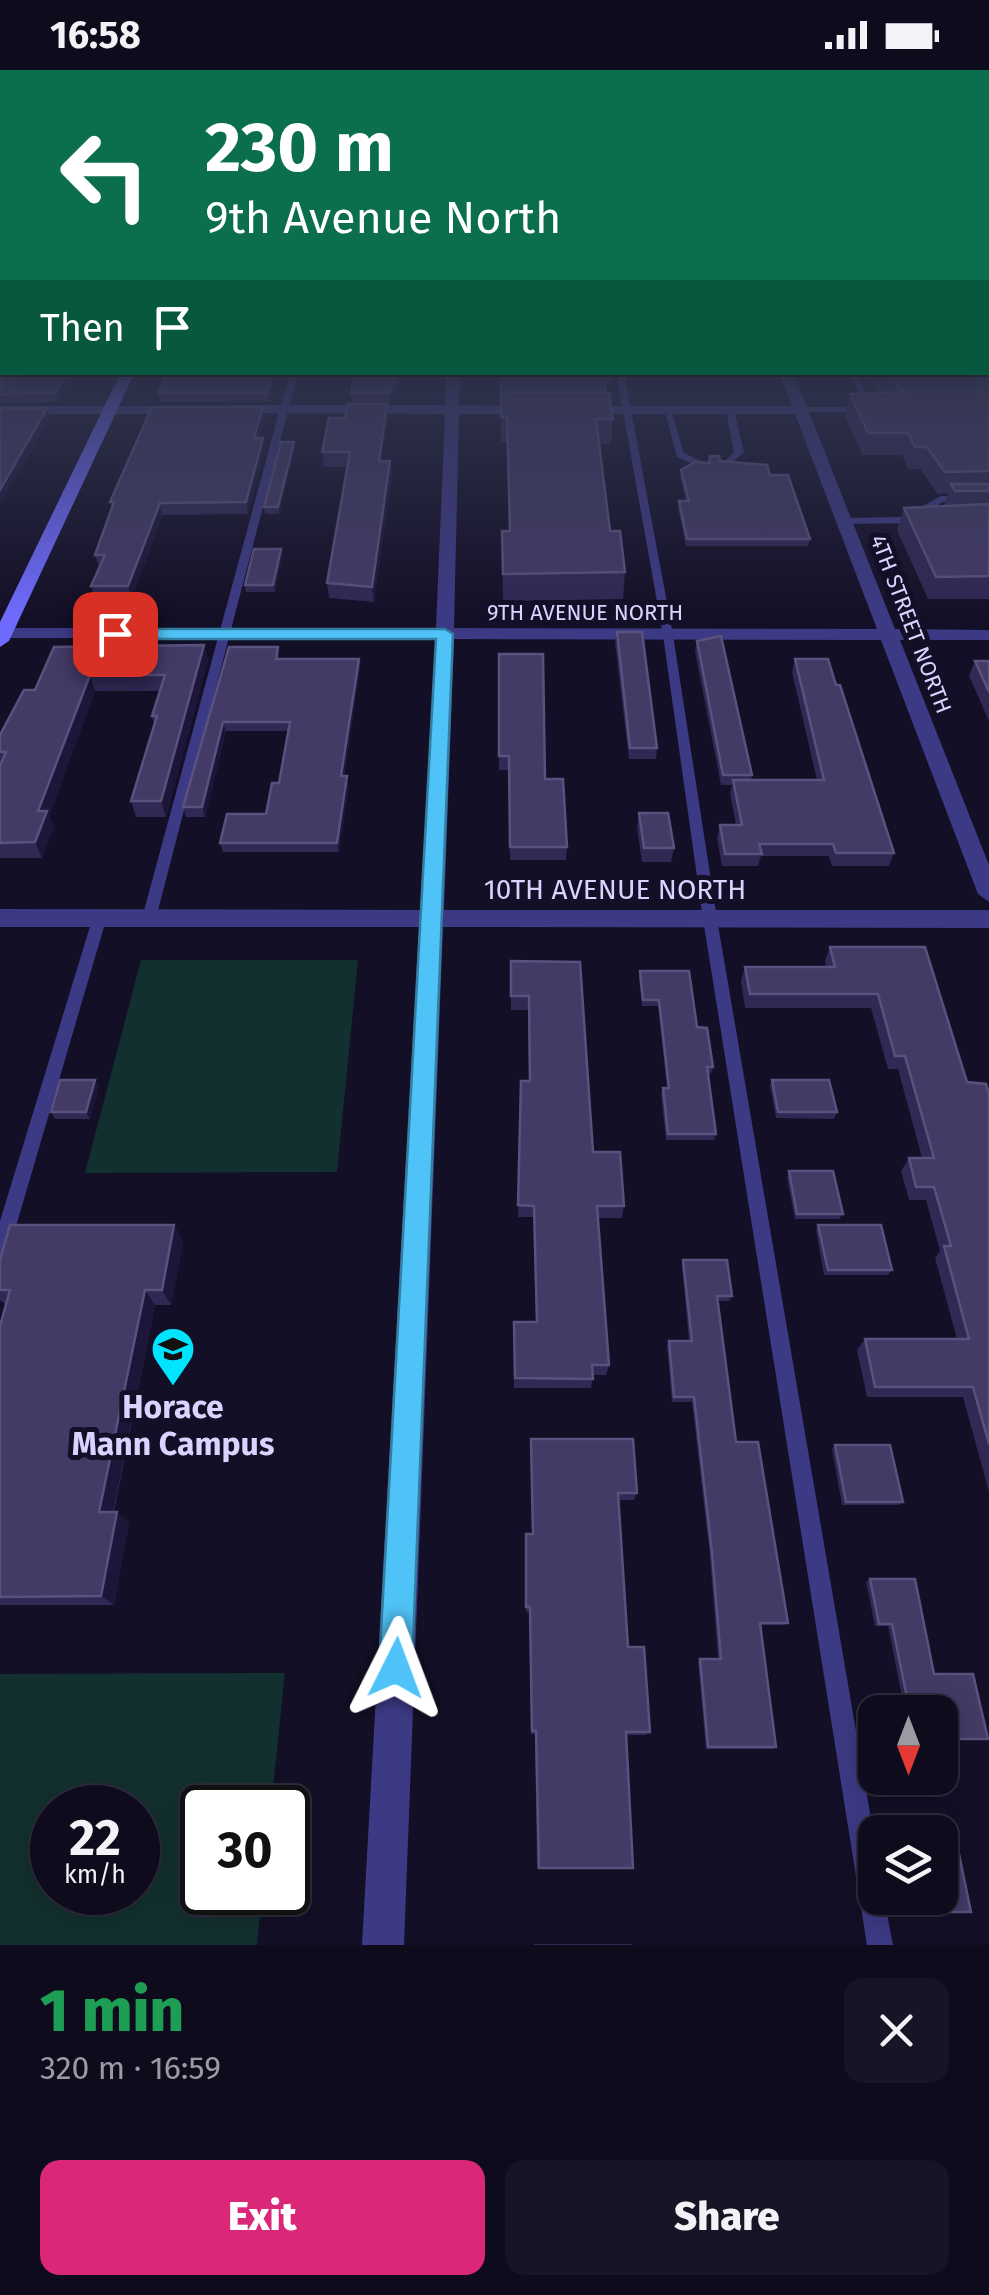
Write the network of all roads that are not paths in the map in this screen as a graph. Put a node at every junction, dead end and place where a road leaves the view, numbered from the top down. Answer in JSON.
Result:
{"nodes":[{"id":1,"x":94,"y":442,"type":"edge"},
{"id":2,"x":276,"y":442,"type":"edge"},
{"id":3,"x":450,"y":442,"type":"edge"},
{"id":4,"x":633,"y":442,"type":"edge"},
{"id":5,"x":676,"y":442,"type":"edge"},
{"id":6,"x":737,"y":442,"type":"edge"},
{"id":7,"x":814,"y":442,"type":"edge"},
{"id":8,"x":726,"y":464,"type":"edge"},
{"id":9,"x":702,"y":465,"type":"edge"},
{"id":10,"x":989,"y":499,"type":"edge"},
{"id":11,"x":844,"y":520,"type":"junction"},
{"id":12,"x":904,"y":520,"type":"junction"},
{"id":13,"x":938,"y":520,"type":"edge"},
{"id":14,"x":227,"y":634,"type":"junction"},
{"id":15,"x":445,"y":634,"type":"junction"},
{"id":16,"x":668,"y":635,"type":"junction"},
{"id":17,"x":889,"y":635,"type":"junction"},
{"id":18,"x":989,"y":635,"type":"edge"},
{"id":19,"x":1,"y":636,"type":"edge"},
{"id":20,"x":989,"y":894,"type":"edge"},
{"id":21,"x":0,"y":918,"type":"edge"},
{"id":22,"x":149,"y":918,"type":"junction"},
{"id":23,"x":430,"y":918,"type":"junction"},
{"id":24,"x":710,"y":919,"type":"junction"},
{"id":25,"x":989,"y":919,"type":"edge"},
{"id":26,"x":99,"y":920,"type":"junction"},
{"id":27,"x":0,"y":1250,"type":"edge"},
{"id":28,"x":383,"y":1945,"type":"edge"},
{"id":29,"x":880,"y":1945,"type":"edge"}],
"edges":[{"from":1,"to":19,"type":"street"},
{"from":2,"to":14,"type":"lane"},
{"from":3,"to":15,"type":"street"},
{"from":4,"to":16,"type":"lane"},
{"from":5,"to":9,"type":"lane"},
{"from":6,"to":8,"type":"lane"},
{"from":7,"to":11,"type":"street","name":"4TH STREET NORTH"},
{"from":10,"to":12,"type":"lane"},
{"from":11,"to":12,"type":"lane"},
{"from":11,"to":17,"type":"street","name":"4TH STREET NORTH"},
{"from":12,"to":13,"type":"lane"},
{"from":14,"to":15,"type":"street","name":"9TH AVENUE NORTH"},
{"from":14,"to":19,"type":"street","name":"9TH AVENUE NORTH"},
{"from":14,"to":22,"type":"lane"},
{"from":15,"to":16,"type":"street","name":"9TH AVENUE NORTH"},
{"from":15,"to":23,"type":"street"},
{"from":16,"to":17,"type":"street","name":"9TH AVENUE NORTH"},
{"from":16,"to":24,"type":"lane"},
{"from":17,"to":18,"type":"street","name":"9TH AVENUE NORTH"},
{"from":17,"to":20,"type":"street","name":"4TH STREET NORTH"},
{"from":21,"to":26,"type":"street","name":"10TH AVENUE NORTH"},
{"from":22,"to":23,"type":"street","name":"10TH AVENUE NORTH"},
{"from":22,"to":26,"type":"street","name":"10TH AVENUE NORTH"},
{"from":23,"to":24,"type":"street","name":"10TH AVENUE NORTH"},
{"from":23,"to":28,"type":"street"},
{"from":24,"to":25,"type":"street","name":"10TH AVENUE NORTH"},
{"from":24,"to":29,"type":"lane"},
{"from":26,"to":27,"type":"lane"}]}
